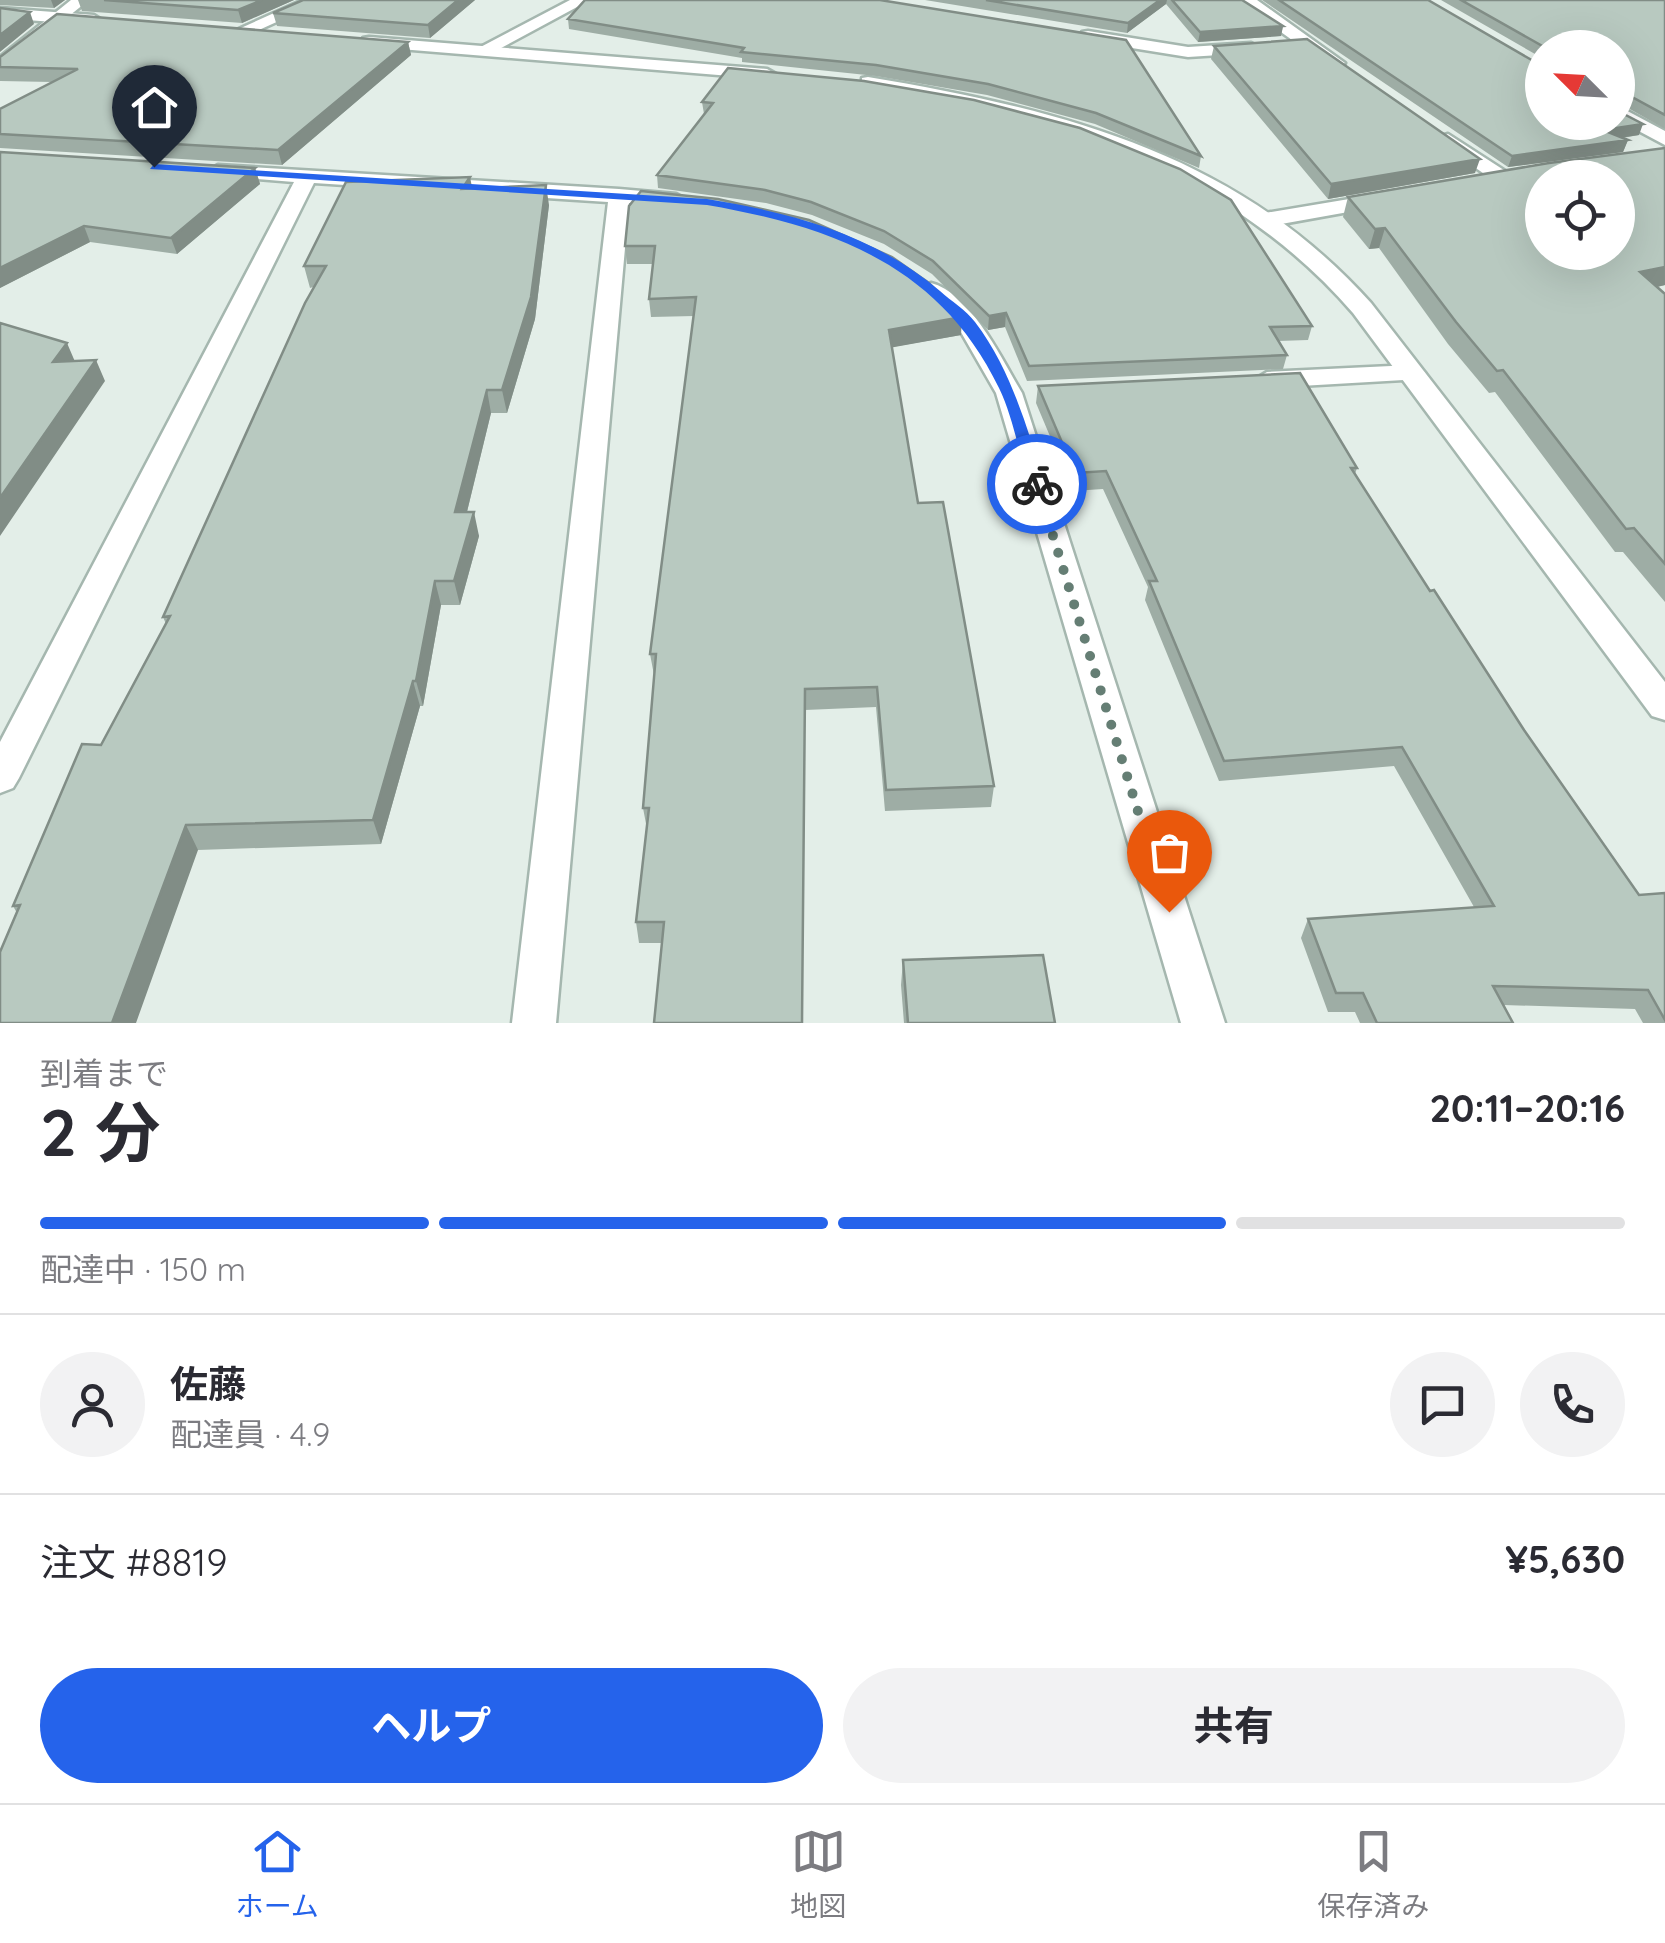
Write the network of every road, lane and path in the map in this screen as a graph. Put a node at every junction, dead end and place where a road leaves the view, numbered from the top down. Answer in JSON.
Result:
{"nodes":[{"id":1,"x":81,"y":0,"type":"edge"},
{"id":2,"x":316,"y":0,"type":"edge"},
{"id":3,"x":582,"y":0,"type":"edge"},
{"id":4,"x":1236,"y":0,"type":"edge"},
{"id":5,"x":0,"y":13,"type":"edge"},
{"id":6,"x":61,"y":18,"type":"junction"},
{"id":7,"x":121,"y":22,"type":"edge"},
{"id":8,"x":1070,"y":32,"type":"edge"},
{"id":9,"x":296,"y":36,"type":"edge"},
{"id":10,"x":352,"y":41,"type":"edge"},
{"id":11,"x":1308,"y":44,"type":"junction"},
{"id":12,"x":482,"y":51,"type":"junction"},
{"id":13,"x":0,"y":66,"type":"edge"},
{"id":14,"x":789,"y":76,"type":"edge"},
{"id":15,"x":1357,"y":77,"type":"edge"},
{"id":16,"x":846,"y":80,"type":"edge"},
{"id":17,"x":1635,"y":122,"type":"edge"},
{"id":18,"x":1438,"y":133,"type":"edge"},
{"id":19,"x":1665,"y":139,"type":"edge"},
{"id":20,"x":192,"y":170,"type":"edge"},
{"id":21,"x":307,"y":177,"type":"junction"},
{"id":22,"x":1466,"y":185,"type":"edge"},
{"id":23,"x":1409,"y":194,"type":"edge"},
{"id":24,"x":619,"y":195,"type":"junction"},
{"id":25,"x":707,"y":202,"type":"edge"},
{"id":26,"x":1265,"y":220,"type":"junction"},
{"id":27,"x":904,"y":267,"type":"edge"},
{"id":28,"x":1412,"y":373,"type":"junction"},
{"id":29,"x":1239,"y":382,"type":"edge"},
{"id":30,"x":1665,"y":706,"type":"edge"},
{"id":31,"x":0,"y":778,"type":"edge"},
{"id":32,"x":534,"y":1023,"type":"edge"},
{"id":33,"x":1203,"y":1023,"type":"edge"}],
"edges":[{"from":1,"to":6,"type":"street"},
{"from":2,"to":9,"type":"street"},
{"from":3,"to":12,"type":"street"},
{"from":4,"to":11,"type":"street"},
{"from":5,"to":6,"type":"street"},
{"from":6,"to":7,"type":"street"},
{"from":6,"to":13,"type":"street"},
{"from":8,"to":11,"type":"street"},
{"from":10,"to":12,"type":"street"},
{"from":11,"to":15,"type":"street"},
{"from":12,"to":14,"type":"street"},
{"from":16,"to":26,"type":"street"},
{"from":17,"to":19,"type":"street"},
{"from":18,"to":22,"type":"street"},
{"from":20,"to":21,"type":"street"},
{"from":21,"to":24,"type":"street"},
{"from":21,"to":31,"type":"street"},
{"from":23,"to":26,"type":"street"},
{"from":24,"to":25,"type":"street"},
{"from":24,"to":32,"type":"street"},
{"from":26,"to":28,"type":"street"},
{"from":27,"to":33,"type":"street"},
{"from":28,"to":29,"type":"street"},
{"from":28,"to":30,"type":"street"}]}
